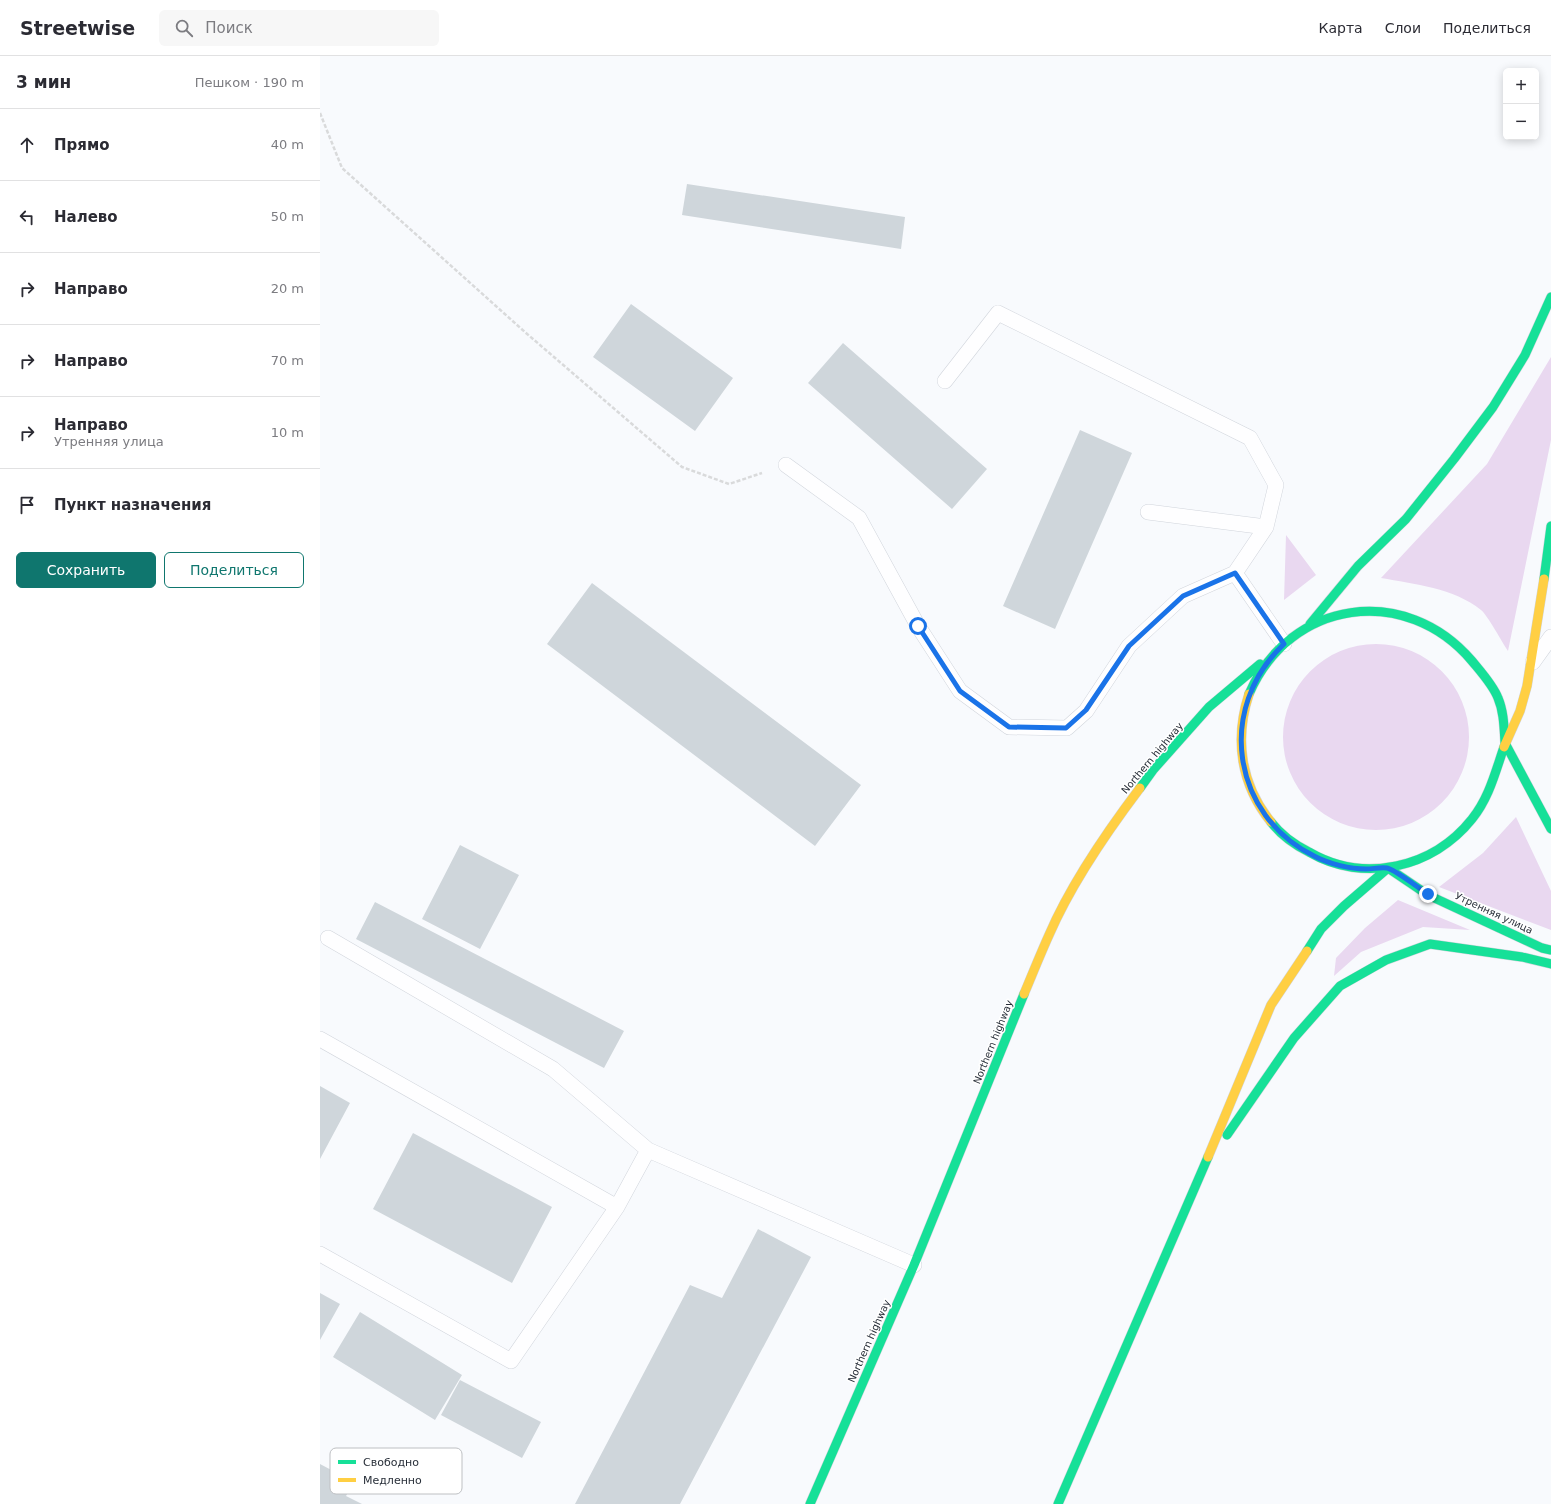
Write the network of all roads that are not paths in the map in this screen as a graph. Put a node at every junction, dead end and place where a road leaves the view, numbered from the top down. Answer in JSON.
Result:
{"nodes":[{"id":1,"x":1551,"y":297,"type":"edge"},
{"id":2,"x":945,"y":381,"type":"dead end"},
{"id":3,"x":786,"y":465,"type":"road end"},
{"id":4,"x":1148,"y":512,"type":"dead end"},
{"id":5,"x":1551,"y":526,"type":"edge"},
{"id":6,"x":1266,"y":527,"type":"junction"},
{"id":7,"x":1235,"y":573,"type":"junction"},
{"id":8,"x":1308,"y":626,"type":"junction"},
{"id":9,"x":1551,"y":637,"type":"edge"},
{"id":10,"x":1284,"y":644,"type":"junction"},
{"id":11,"x":1532,"y":663,"type":"junction"},
{"id":12,"x":1505,"y":744,"type":"junction"},
{"id":13,"x":1551,"y":829,"type":"edge"},
{"id":14,"x":1388,"y":868,"type":"junction"},
{"id":15,"x":328,"y":938,"type":"dead end"},
{"id":16,"x":1551,"y":950,"type":"edge"},
{"id":17,"x":1551,"y":964,"type":"edge"},
{"id":18,"x":320,"y":1039,"type":"edge"},
{"id":19,"x":648,"y":1150,"type":"junction"},
{"id":20,"x":1202,"y":1172,"type":"junction"},
{"id":21,"x":616,"y":1207,"type":"junction"},
{"id":22,"x":320,"y":1254,"type":"edge"},
{"id":23,"x":914,"y":1265,"type":"junction"},
{"id":24,"x":810,"y":1504,"type":"edge"},
{"id":25,"x":1058,"y":1504,"type":"edge"}],
"edges":[{"from":1,"to":8,"type":"main road"},
{"from":2,"to":6,"type":"lane"},
{"from":3,"to":7,"type":"lane"},
{"from":4,"to":6,"type":"lane"},
{"from":5,"to":11,"type":"main road"},
{"from":6,"to":7,"type":"lane"},
{"from":7,"to":10,"type":"lane"},
{"from":8,"to":10,"type":"main road"},
{"from":8,"to":12,"type":"main road"},
{"from":9,"to":11,"type":"lane"},
{"from":10,"to":14,"type":"main road"},
{"from":10,"to":23,"type":"main road","name":"Northern highway"},
{"from":11,"to":12,"type":"main road"},
{"from":12,"to":13,"type":"main road"},
{"from":12,"to":14,"type":"main road"},
{"from":14,"to":16,"type":"main road","name":"Утренняя улица"},
{"from":14,"to":20,"type":"main road"},
{"from":15,"to":19,"type":"lane"},
{"from":17,"to":20,"type":"main road"},
{"from":18,"to":21,"type":"lane"},
{"from":19,"to":21,"type":"lane"},
{"from":19,"to":23,"type":"lane"},
{"from":20,"to":25,"type":"main road"},
{"from":21,"to":22,"type":"lane"},
{"from":23,"to":24,"type":"main road","name":"Northern highway"}]}
